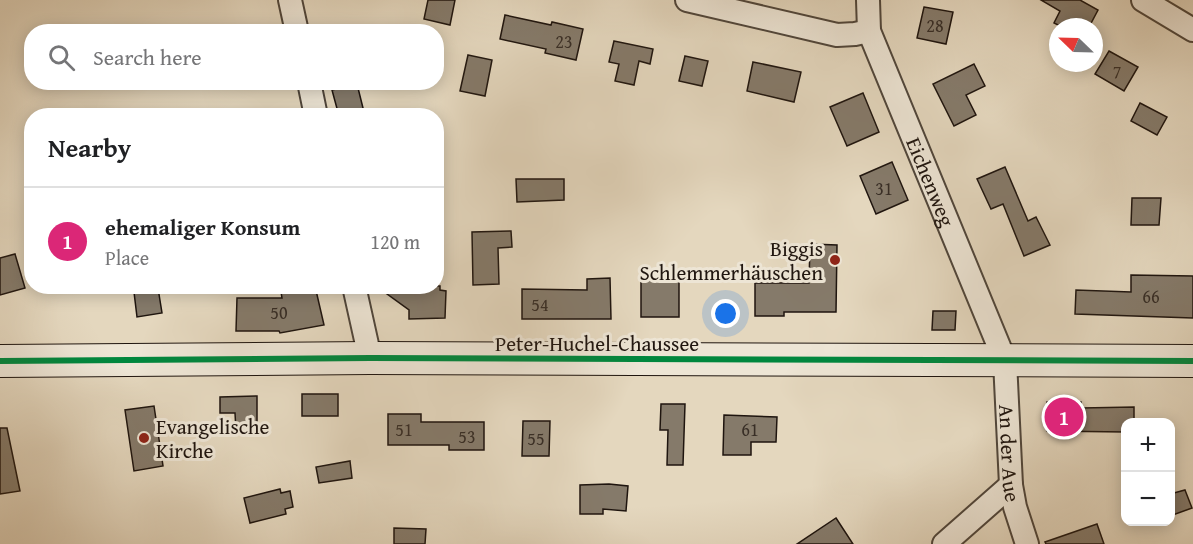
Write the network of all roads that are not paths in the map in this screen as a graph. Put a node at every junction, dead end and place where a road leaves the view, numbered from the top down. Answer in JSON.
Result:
{"nodes":[{"id":1,"x":290,"y":0,"type":"edge"},
{"id":2,"x":687,"y":0,"type":"edge"},
{"id":3,"x":868,"y":0,"type":"edge"},
{"id":4,"x":1143,"y":0,"type":"edge"},
{"id":5,"x":295,"y":24,"type":"edge"},
{"id":6,"x":869,"y":30,"type":"junction"},
{"id":7,"x":1193,"y":30,"type":"edge"},
{"id":8,"x":311,"y":90,"type":"edge"},
{"id":9,"x":314,"y":108,"type":"edge"},
{"id":10,"x":356,"y":294,"type":"edge"},
{"id":11,"x":370,"y":358,"type":"junction"},
{"id":12,"x":0,"y":361,"type":"edge"},
{"id":13,"x":1005,"y":361,"type":"junction"},
{"id":14,"x":1193,"y":361,"type":"edge"},
{"id":15,"x":1011,"y":484,"type":"junction"},
{"id":16,"x":944,"y":544,"type":"edge"},
{"id":17,"x":1027,"y":544,"type":"edge"}],
"edges":[{"from":1,"to":5,"type":"street"},
{"from":2,"to":6,"type":"street"},
{"from":3,"to":6,"type":"street","name":"Eichenweg"},
{"from":4,"to":7,"type":"street"},
{"from":6,"to":13,"type":"street","name":"Eichenweg"},
{"from":8,"to":9,"type":"street"},
{"from":10,"to":11,"type":"street"},
{"from":11,"to":12,"type":"street","name":"Peter-Huchel-Chaussee"},
{"from":11,"to":13,"type":"street","name":"Peter-Huchel-Chaussee"},
{"from":13,"to":14,"type":"street","name":"Peter-Huchel-Chaussee"},
{"from":13,"to":15,"type":"street","name":"An der Aue"},
{"from":15,"to":16,"type":"street"},
{"from":15,"to":17,"type":"street","name":"An der Aue"}]}
